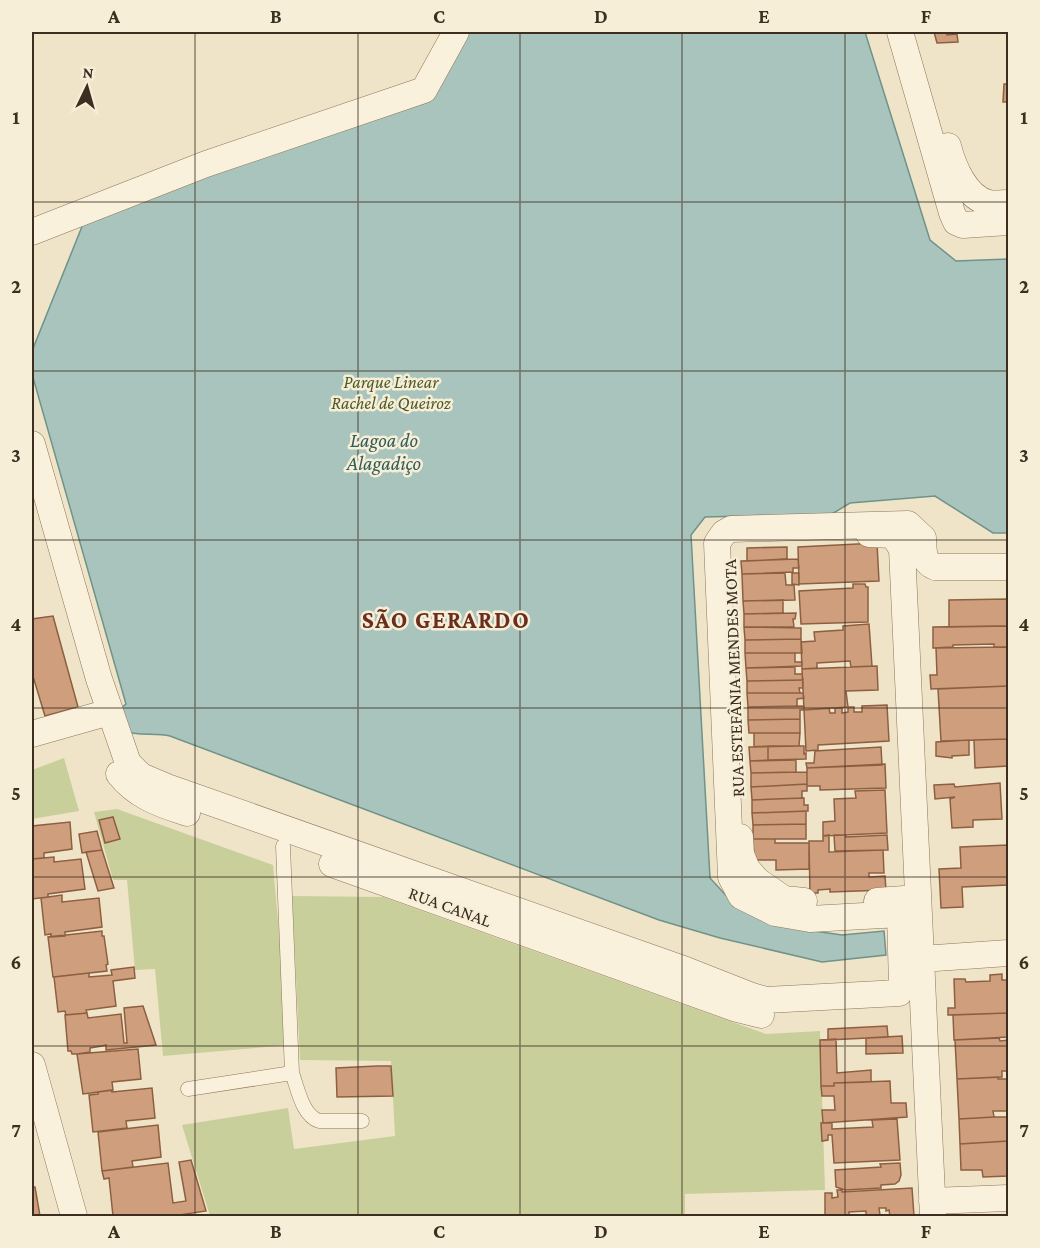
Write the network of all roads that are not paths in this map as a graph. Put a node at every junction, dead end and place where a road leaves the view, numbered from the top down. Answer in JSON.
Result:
{"nodes":[{"id":1,"x":456,"y":32,"type":"edge"},
{"id":2,"x":900,"y":32,"type":"edge"},
{"id":3,"x":916,"y":32,"type":"edge"},
{"id":4,"x":1008,"y":203,"type":"edge"},
{"id":5,"x":1008,"y":222,"type":"edge"},
{"id":6,"x":32,"y":232,"type":"edge"},
{"id":7,"x":32,"y":444,"type":"edge"},
{"id":8,"x":32,"y":498,"type":"edge"},
{"id":9,"x":1008,"y":567,"type":"edge"},
{"id":10,"x":1008,"y":582,"type":"edge"},
{"id":11,"x":904,"y":584,"type":"junction"},
{"id":12,"x":99,"y":715,"type":"junction"},
{"id":13,"x":32,"y":734,"type":"edge"},
{"id":14,"x":283,"y":846,"type":"junction"},
{"id":15,"x":918,"y":898,"type":"junction"},
{"id":16,"x":1008,"y":953,"type":"edge"},
{"id":17,"x":921,"y":959,"type":"junction"},
{"id":18,"x":923,"y":1005,"type":"junction"},
{"id":19,"x":32,"y":1065,"type":"edge"},
{"id":20,"x":292,"y":1073,"type":"junction"},
{"id":21,"x":188,"y":1089,"type":"dead end"},
{"id":22,"x":362,"y":1120,"type":"dead end"},
{"id":23,"x":1008,"y":1198,"type":"edge"},
{"id":24,"x":932,"y":1209,"type":"edge"},
{"id":25,"x":74,"y":1216,"type":"edge"}],
"edges":[{"from":1,"to":6,"type":"street"},
{"from":2,"to":5,"type":"street"},
{"from":3,"to":4,"type":"street"},
{"from":7,"to":9,"type":"street"},
{"from":8,"to":12,"type":"street","name":"RUA CANAL"},
{"from":10,"to":11,"type":"street"},
{"from":11,"to":15,"type":"street","name":"RUA ESTEFÂNIA MENDES MOTA"},
{"from":11,"to":15,"type":"street","name":"RUA ESTEFÂNIA MENDES MOTA"},
{"from":12,"to":13,"type":"street"},
{"from":12,"to":14,"type":"street","name":"RUA CANAL"},
{"from":14,"to":18,"type":"street","name":"RUA CANAL"},
{"from":14,"to":20,"type":"lane"},
{"from":15,"to":17,"type":"street","name":"RUA ESTEFÂNIA MENDES MOTA"},
{"from":16,"to":17,"type":"street"},
{"from":17,"to":18,"type":"street","name":"RUA ESTEFÂNIA MENDES MOTA"},
{"from":18,"to":24,"type":"street","name":"RUA ESTEFÂNIA MENDES MOTA"},
{"from":19,"to":25,"type":"street"},
{"from":20,"to":21,"type":"lane"},
{"from":20,"to":22,"type":"lane"},
{"from":23,"to":24,"type":"street"}]}
